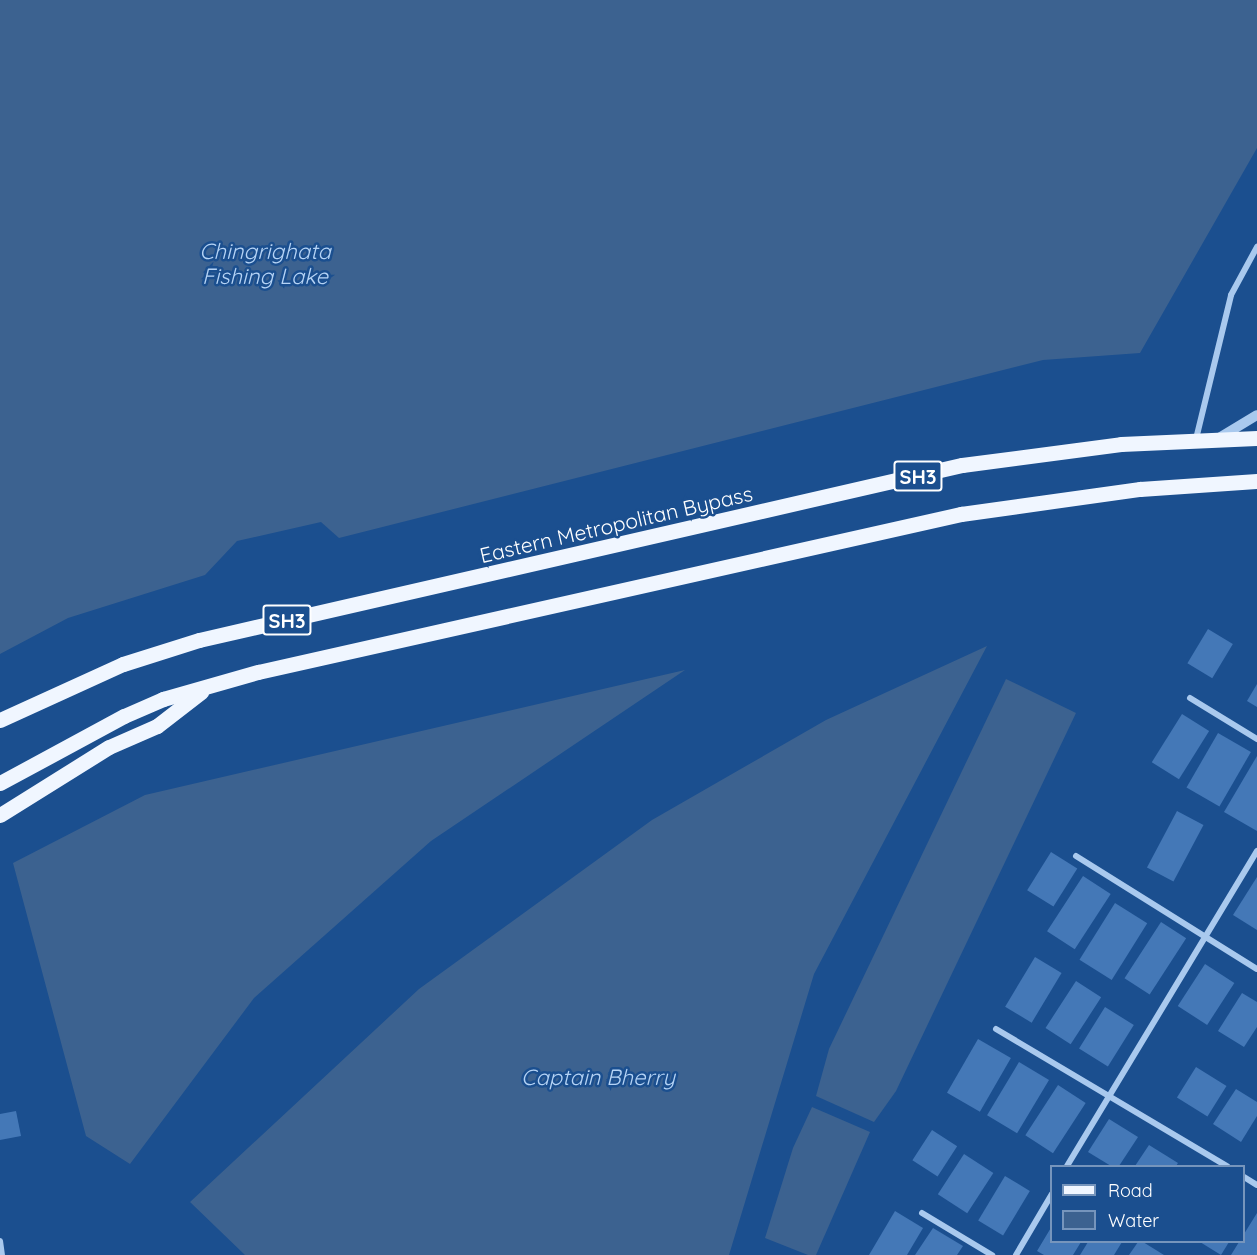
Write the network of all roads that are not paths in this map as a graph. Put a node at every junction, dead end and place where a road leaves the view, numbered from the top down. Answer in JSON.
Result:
{"nodes":[{"id":1,"x":1257,"y":247,"type":"edge"},
{"id":2,"x":1257,"y":415,"type":"edge"},
{"id":3,"x":1257,"y":438,"type":"edge"},
{"id":4,"x":1216,"y":440,"type":"junction"},
{"id":5,"x":1195,"y":441,"type":"junction"},
{"id":6,"x":1257,"y":481,"type":"edge"},
{"id":7,"x":211,"y":684,"type":"junction"},
{"id":8,"x":1190,"y":698,"type":"dead end"},
{"id":9,"x":0,"y":720,"type":"edge"},
{"id":10,"x":1257,"y":739,"type":"edge"},
{"id":11,"x":0,"y":783,"type":"edge"},
{"id":12,"x":2,"y":816,"type":"edge"},
{"id":13,"x":1257,"y":851,"type":"edge"},
{"id":14,"x":1076,"y":856,"type":"dead end"},
{"id":15,"x":1204,"y":937,"type":"junction"},
{"id":16,"x":1257,"y":969,"type":"edge"},
{"id":17,"x":996,"y":1029,"type":"dead end"},
{"id":18,"x":1109,"y":1095,"type":"junction"},
{"id":19,"x":1068,"y":1165,"type":"edge"},
{"id":20,"x":1224,"y":1165,"type":"edge"},
{"id":21,"x":1050,"y":1197,"type":"edge"},
{"id":22,"x":922,"y":1212,"type":"dead end"},
{"id":23,"x":0,"y":1241,"type":"edge"},
{"id":24,"x":2,"y":1255,"type":"edge"},
{"id":25,"x":992,"y":1255,"type":"edge"},
{"id":26,"x":1016,"y":1255,"type":"edge"}],
"edges":[{"from":1,"to":5,"type":"street"},
{"from":2,"to":4,"type":"street"},
{"from":3,"to":4,"type":"main road","name":"Eastern Metropolitan Bypass","number":"SH3"},
{"from":4,"to":5,"type":"main road","name":"Eastern Metropolitan Bypass","number":"SH3"},
{"from":5,"to":9,"type":"main road","name":"Eastern Metropolitan Bypass","number":"SH3"},
{"from":6,"to":7,"type":"main road","number":"SH3"},
{"from":7,"to":11,"type":"main road","number":"SH3"},
{"from":7,"to":12,"type":"main road"},
{"from":8,"to":10,"type":"street"},
{"from":13,"to":15,"type":"street"},
{"from":14,"to":15,"type":"street"},
{"from":15,"to":16,"type":"street"},
{"from":15,"to":18,"type":"street"},
{"from":17,"to":18,"type":"street"},
{"from":18,"to":19,"type":"street"},
{"from":18,"to":20,"type":"street"},
{"from":21,"to":26,"type":"street"},
{"from":22,"to":25,"type":"street"},
{"from":23,"to":24,"type":"street"}]}
